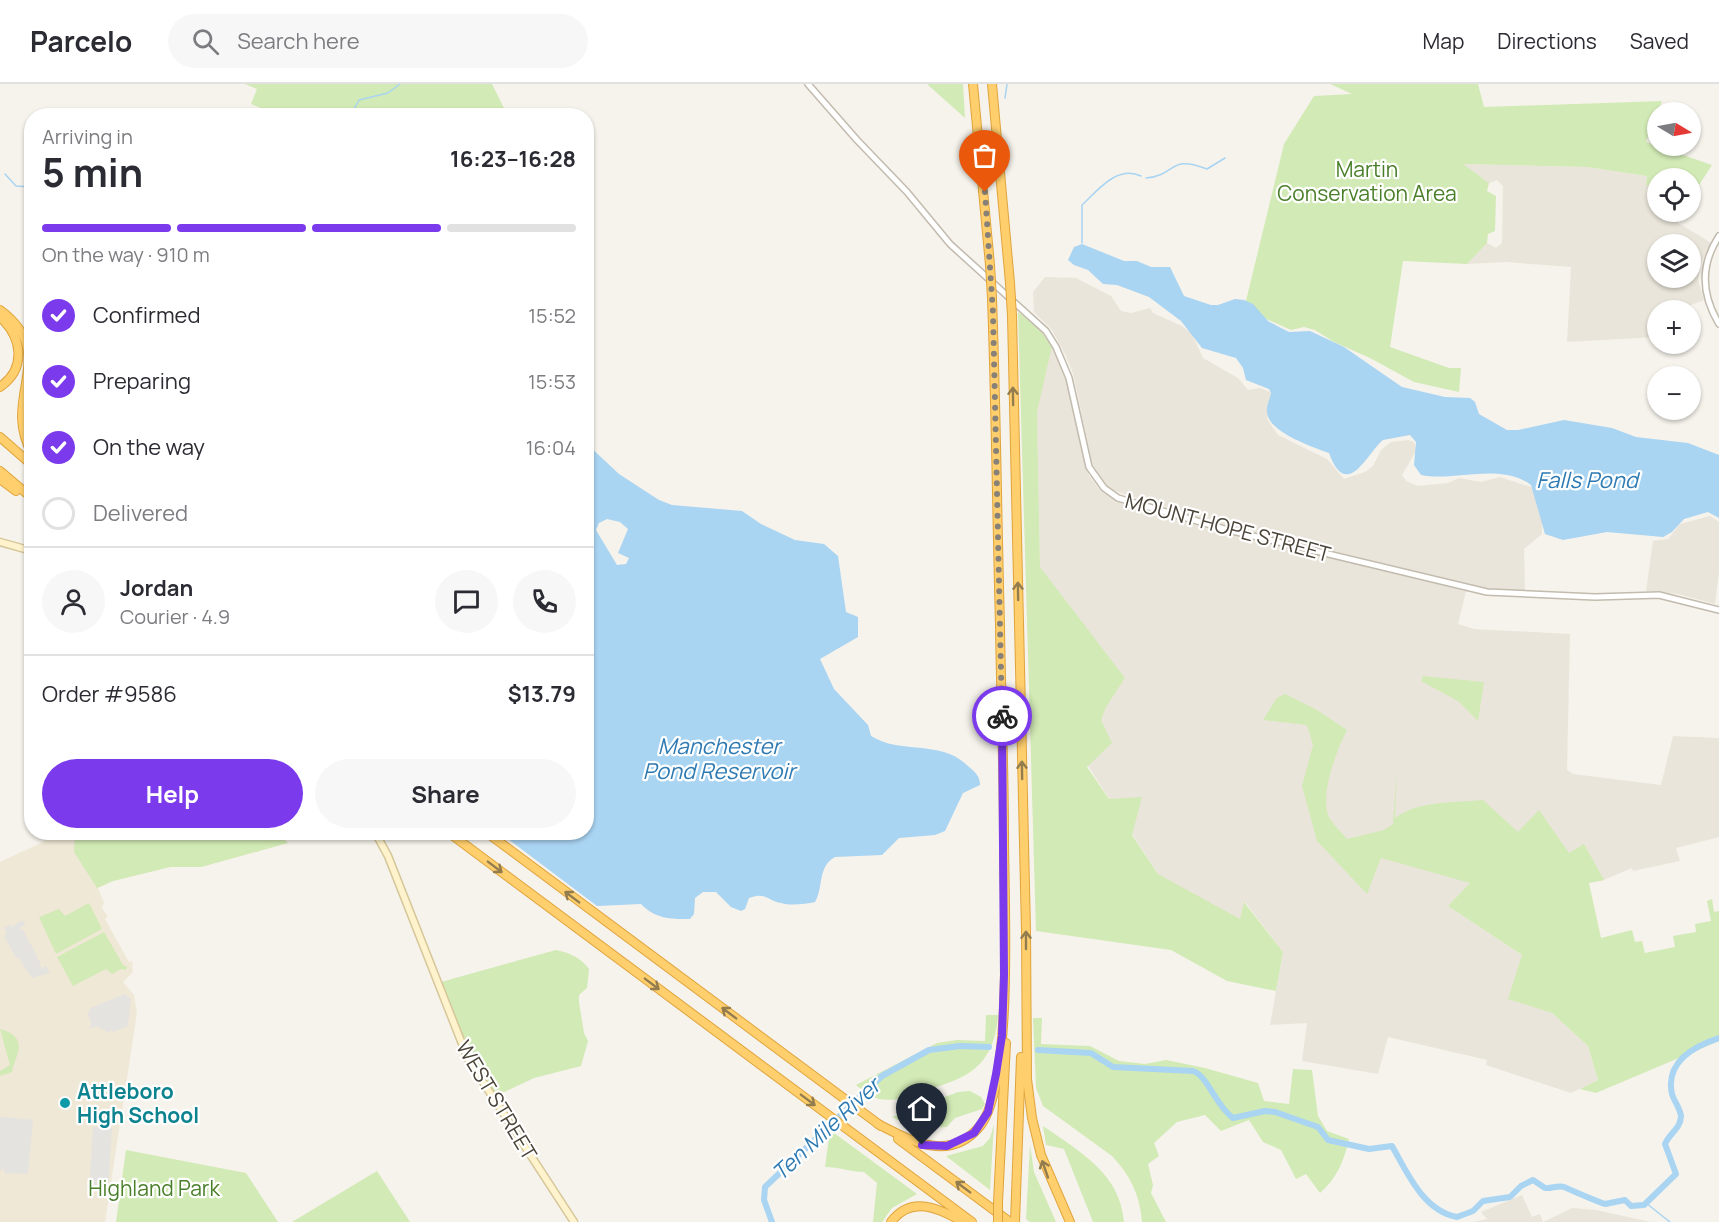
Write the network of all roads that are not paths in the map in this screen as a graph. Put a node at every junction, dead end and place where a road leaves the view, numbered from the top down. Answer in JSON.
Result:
{"nodes":[{"id":1,"x":808,"y":84,"type":"edge"},
{"id":2,"x":973,"y":84,"type":"edge"},
{"id":3,"x":992,"y":84,"type":"edge"},
{"id":4,"x":1719,"y":236,"type":"edge"},
{"id":5,"x":0,"y":310,"type":"edge"},
{"id":6,"x":0,"y":317,"type":"edge"},
{"id":7,"x":1719,"y":324,"type":"edge"},
{"id":8,"x":24,"y":340,"type":"edge"},
{"id":9,"x":24,"y":384,"type":"edge"},
{"id":10,"x":0,"y":387,"type":"edge"},
{"id":11,"x":0,"y":437,"type":"edge"},
{"id":12,"x":24,"y":440,"type":"edge"},
{"id":13,"x":24,"y":458,"type":"edge"},
{"id":14,"x":0,"y":471,"type":"edge"},
{"id":15,"x":0,"y":479,"type":"edge"},
{"id":16,"x":24,"y":493,"type":"edge"},
{"id":17,"x":24,"y":495,"type":"edge"},
{"id":18,"x":0,"y":542,"type":"edge"},
{"id":19,"x":24,"y":549,"type":"edge"},
{"id":20,"x":1719,"y":610,"type":"edge"},
{"id":21,"x":379,"y":840,"type":"edge"},
{"id":22,"x":459,"y":840,"type":"edge"},
{"id":23,"x":497,"y":840,"type":"edge"},
{"id":24,"x":1005,"y":1020,"type":"junction"},
{"id":25,"x":1024,"y":1020,"type":"junction"},
{"id":26,"x":878,"y":1124,"type":"junction"},
{"id":27,"x":1015,"y":1218,"type":"edge"},
{"id":28,"x":574,"y":1222,"type":"edge"},
{"id":29,"x":891,"y":1222,"type":"edge"},
{"id":30,"x":963,"y":1222,"type":"edge"},
{"id":31,"x":972,"y":1222,"type":"edge"},
{"id":32,"x":998,"y":1222,"type":"edge"},
{"id":33,"x":1010,"y":1222,"type":"edge"},
{"id":34,"x":1070,"y":1222,"type":"edge"}],
"edges":[{"from":1,"to":20,"type":"street","name":"MOUNT HOPE STREET"},
{"from":2,"to":24,"type":"highway","bridge":true},
{"from":25,"to":3,"type":"highway","one_way":true,"bridge":true},
{"from":4,"to":7,"type":"street"},
{"from":5,"to":8,"type":"highway"},
{"from":6,"to":10,"type":"highway"},
{"from":9,"to":12,"type":"highway"},
{"from":11,"to":13,"type":"highway"},
{"from":14,"to":16,"type":"highway"},
{"from":15,"to":17,"type":"highway"},
{"from":18,"to":19,"type":"main road"},
{"from":21,"to":28,"type":"main road","name":"WEST STREET"},
{"from":22,"to":31,"type":"highway","one_way":true},
{"from":26,"to":23,"type":"highway","one_way":true},
{"from":24,"to":26,"type":"highway"},
{"from":24,"to":32,"type":"highway","bridge":true},
{"from":25,"to":27,"type":"highway"},
{"from":34,"to":25,"type":"highway","one_way":true},
{"from":33,"to":26,"type":"highway","one_way":true},
{"from":29,"to":30,"type":"highway"}]}
